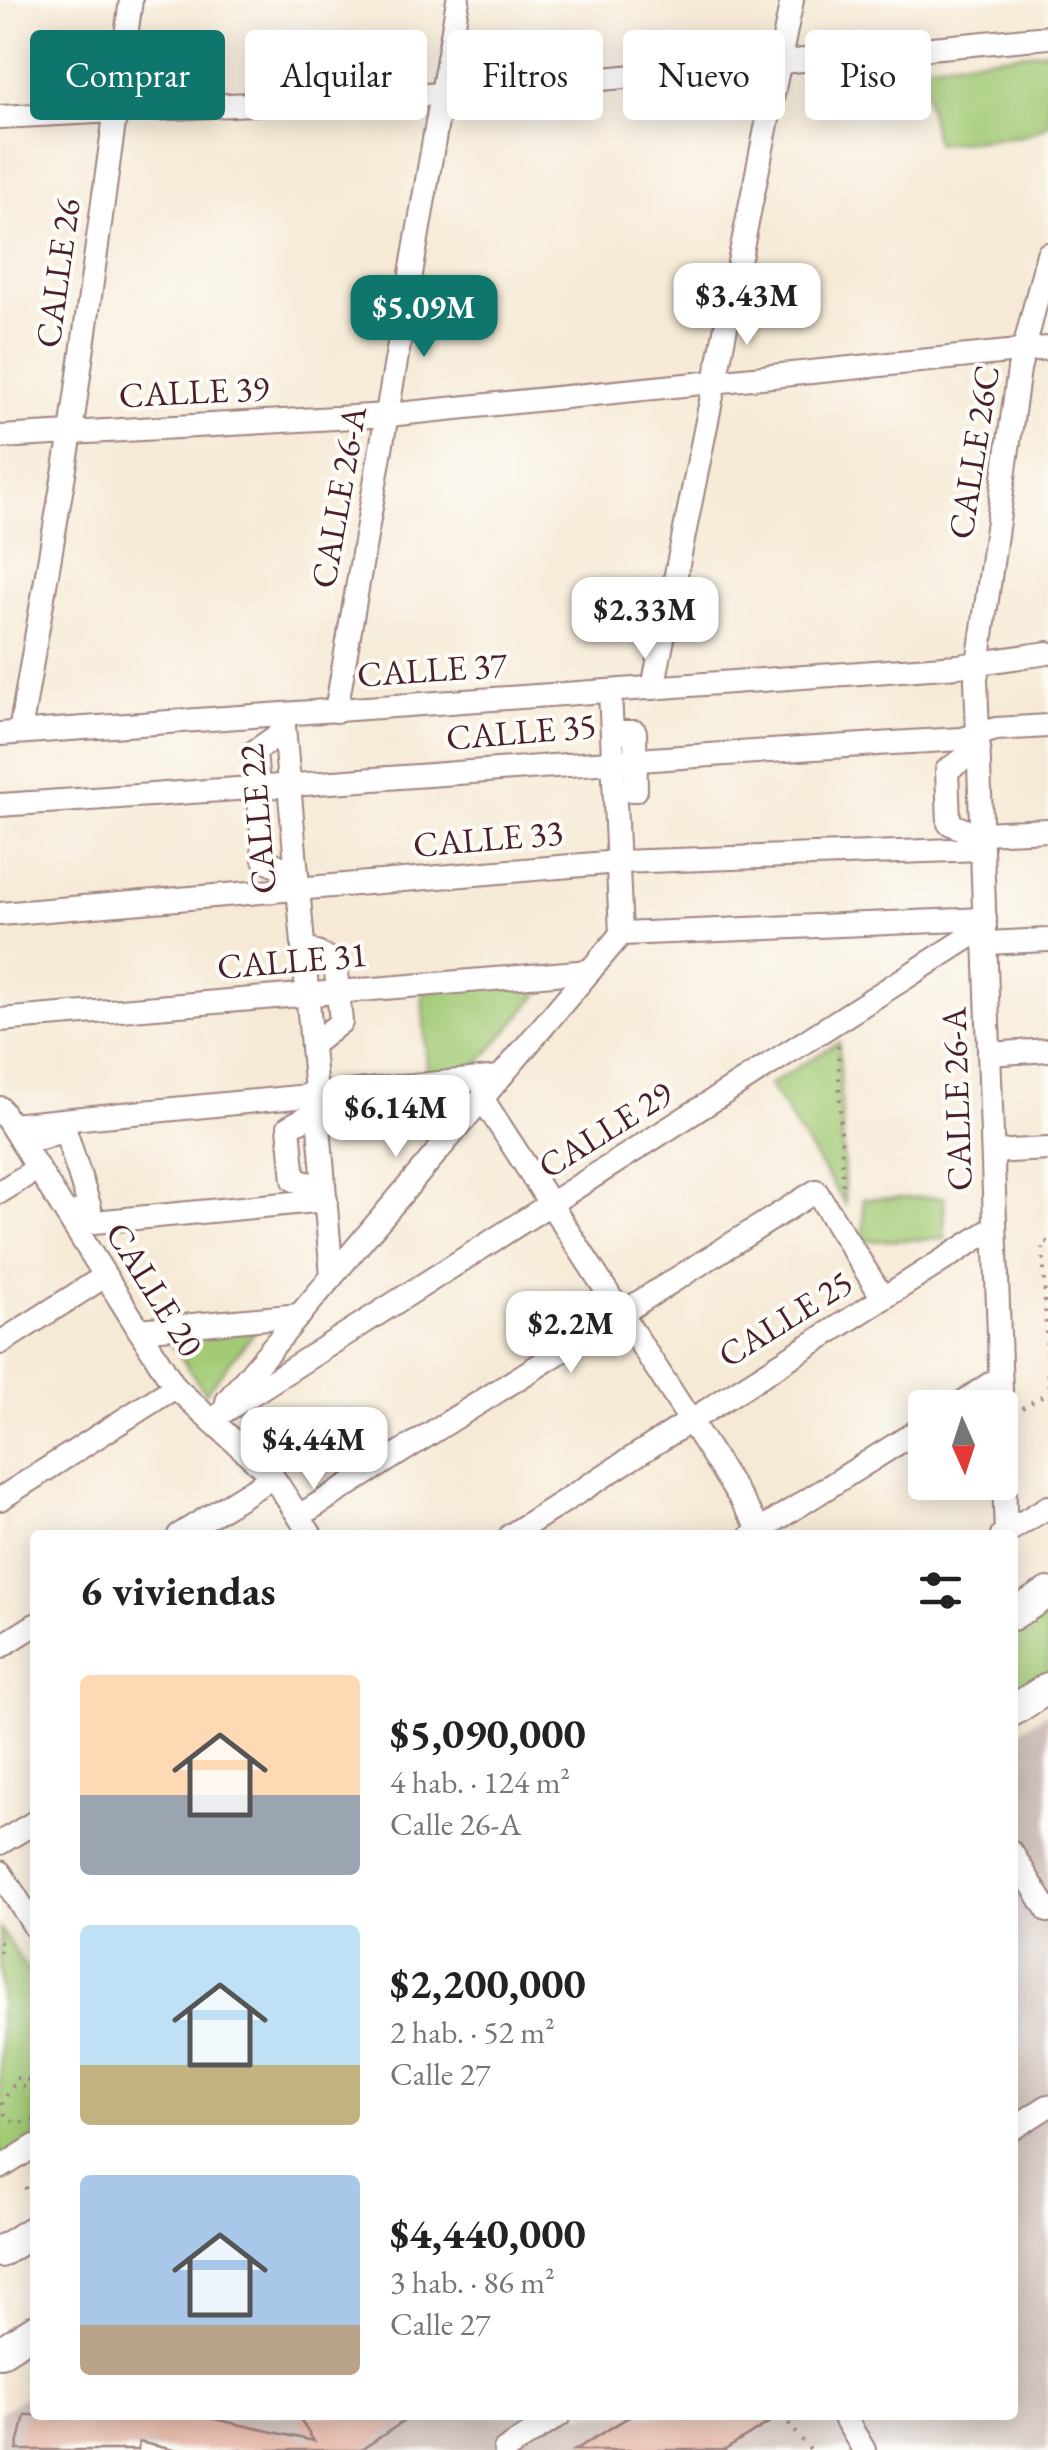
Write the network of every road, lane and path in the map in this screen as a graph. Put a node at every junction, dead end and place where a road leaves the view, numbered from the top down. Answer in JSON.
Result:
{"nodes":[{"id":1,"x":130,"y":0,"type":"edge"},
{"id":2,"x":458,"y":0,"type":"edge"},
{"id":3,"x":792,"y":0,"type":"edge"},
{"id":4,"x":126,"y":30,"type":"edge"},
{"id":5,"x":1048,"y":37,"type":"edge"},
{"id":6,"x":785,"y":39,"type":"edge"},
{"id":7,"x":785,"y":62,"type":"edge"},
{"id":8,"x":623,"y":77,"type":"edge"},
{"id":9,"x":443,"y":94,"type":"junction"},
{"id":10,"x":225,"y":107,"type":"edge"},
{"id":11,"x":30,"y":116,"type":"edge"},
{"id":12,"x":0,"y":117,"type":"edge"},
{"id":13,"x":112,"y":120,"type":"edge"},
{"id":14,"x":769,"y":120,"type":"edge"},
{"id":15,"x":1048,"y":254,"type":"edge"},
{"id":16,"x":1036,"y":349,"type":"edge"},
{"id":17,"x":712,"y":384,"type":"junction"},
{"id":18,"x":388,"y":414,"type":"junction"},
{"id":19,"x":71,"y":433,"type":"junction"},
{"id":20,"x":0,"y":437,"type":"edge"},
{"id":21,"x":1048,"y":653,"type":"edge"},
{"id":22,"x":979,"y":661,"type":"junction"},
{"id":23,"x":653,"y":688,"type":"junction"},
{"id":24,"x":610,"y":691,"type":"junction"},
{"id":25,"x":336,"y":711,"type":"junction"},
{"id":26,"x":284,"y":723,"type":"junction"},
{"id":27,"x":1048,"y":726,"type":"edge"},
{"id":28,"x":10,"y":733,"type":"edge"},
{"id":29,"x":973,"y":740,"type":"junction"},
{"id":30,"x":624,"y":757,"type":"junction"},
{"id":31,"x":289,"y":787,"type":"junction"},
{"id":32,"x":258,"y":788,"type":"junction"},
{"id":33,"x":0,"y":804,"type":"edge"},
{"id":34,"x":1048,"y":830,"type":"edge"},
{"id":35,"x":982,"y":840,"type":"junction"},
{"id":36,"x":618,"y":862,"type":"junction"},
{"id":37,"x":298,"y":882,"type":"junction"},
{"id":38,"x":0,"y":914,"type":"edge"},
{"id":39,"x":985,"y":930,"type":"junction"},
{"id":40,"x":621,"y":934,"type":"junction"},
{"id":41,"x":1048,"y":940,"type":"edge"},
{"id":42,"x":303,"y":947,"type":"junction"},
{"id":43,"x":590,"y":970,"type":"junction"},
{"id":44,"x":338,"y":991,"type":"junction"},
{"id":45,"x":308,"y":994,"type":"junction"},
{"id":46,"x":0,"y":1020,"type":"edge"},
{"id":47,"x":838,"y":1036,"type":"dead end"},
{"id":48,"x":312,"y":1045,"type":"junction"},
{"id":49,"x":1048,"y":1050,"type":"edge"},
{"id":50,"x":989,"y":1054,"type":"junction"},
{"id":51,"x":500,"y":1077,"type":"junction"},
{"id":52,"x":482,"y":1098,"type":"junction"},
{"id":53,"x":317,"y":1103,"type":"junction"},
{"id":54,"x":11,"y":1125,"type":"edge"},
{"id":55,"x":1048,"y":1149,"type":"edge"},
{"id":56,"x":993,"y":1152,"type":"junction"},
{"id":57,"x":38,"y":1168,"type":"junction"},
{"id":58,"x":0,"y":1192,"type":"edge"},
{"id":59,"x":843,"y":1192,"type":"dead end"},
{"id":60,"x":325,"y":1194,"type":"junction"},
{"id":61,"x":551,"y":1205,"type":"junction"},
{"id":62,"x":70,"y":1219,"type":"junction"},
{"id":63,"x":995,"y":1226,"type":"junction"},
{"id":64,"x":1048,"y":1242,"type":"edge"},
{"id":65,"x":105,"y":1276,"type":"junction"},
{"id":66,"x":332,"y":1276,"type":"junction"},
{"id":67,"x":1046,"y":1278,"type":"edge"},
{"id":68,"x":883,"y":1298,"type":"junction"},
{"id":69,"x":621,"y":1313,"type":"junction"},
{"id":70,"x":300,"y":1315,"type":"junction"},
{"id":71,"x":139,"y":1330,"type":"junction"},
{"id":72,"x":1047,"y":1339,"type":"edge"},
{"id":73,"x":0,"y":1343,"type":"edge"},
{"id":74,"x":1000,"y":1377,"type":"junction"},
{"id":75,"x":1048,"y":1384,"type":"edge"},
{"id":76,"x":175,"y":1388,"type":"junction"},
{"id":77,"x":981,"y":1390,"type":"edge"},
{"id":78,"x":1048,"y":1392,"type":"edge"},
{"id":79,"x":1018,"y":1411,"type":"edge"},
{"id":80,"x":210,"y":1420,"type":"junction"},
{"id":81,"x":690,"y":1420,"type":"junction"},
{"id":82,"x":908,"y":1437,"type":"edge"},
{"id":83,"x":273,"y":1476,"type":"junction"},
{"id":84,"x":0,"y":1498,"type":"edge"},
{"id":85,"x":1048,"y":1507,"type":"edge"},
{"id":86,"x":305,"y":1526,"type":"edge"},
{"id":87,"x":187,"y":1530,"type":"edge"},
{"id":88,"x":520,"y":1530,"type":"edge"},
{"id":89,"x":757,"y":1530,"type":"edge"},
{"id":90,"x":764,"y":1530,"type":"edge"},
{"id":91,"x":1004,"y":1530,"type":"edge"},
{"id":92,"x":1011,"y":1530,"type":"edge"},
{"id":93,"x":1048,"y":1593,"type":"edge"},
{"id":94,"x":1018,"y":1611,"type":"edge"},
{"id":95,"x":30,"y":1628,"type":"edge"},
{"id":96,"x":0,"y":1647,"type":"edge"},
{"id":97,"x":1048,"y":1688,"type":"edge"},
{"id":98,"x":1018,"y":1707,"type":"edge"},
{"id":99,"x":30,"y":1825,"type":"edge"},
{"id":100,"x":0,"y":1843,"type":"edge"},
{"id":101,"x":1018,"y":1863,"type":"edge"},
{"id":102,"x":0,"y":1872,"type":"edge"},
{"id":103,"x":1048,"y":1911,"type":"edge"},
{"id":104,"x":30,"y":1920,"type":"edge"},
{"id":105,"x":16,"y":2078,"type":"dead end"},
{"id":106,"x":30,"y":2082,"type":"edge"},
{"id":107,"x":30,"y":2084,"type":"edge"},
{"id":108,"x":1048,"y":2106,"type":"edge"},
{"id":109,"x":30,"y":2121,"type":"edge"},
{"id":110,"x":1018,"y":2125,"type":"edge"},
{"id":111,"x":30,"y":2149,"type":"edge"},
{"id":112,"x":0,"y":2168,"type":"edge"},
{"id":113,"x":25,"y":2188,"type":"dead end"},
{"id":114,"x":30,"y":2195,"type":"edge"},
{"id":115,"x":30,"y":2233,"type":"edge"},
{"id":116,"x":0,"y":2252,"type":"edge"},
{"id":117,"x":30,"y":2333,"type":"edge"},
{"id":118,"x":0,"y":2352,"type":"edge"},
{"id":119,"x":552,"y":2420,"type":"edge"},
{"id":120,"x":786,"y":2420,"type":"edge"},
{"id":121,"x":846,"y":2420,"type":"edge"},
{"id":122,"x":505,"y":2450,"type":"edge"},
{"id":123,"x":810,"y":2450,"type":"edge"},
{"id":124,"x":864,"y":2450,"type":"edge"}],
"edges":[{"from":1,"to":4,"type":"street","name":"CALLE 26"},
{"from":2,"to":9,"type":"street","name":"CALLE 26-A"},
{"from":3,"to":6,"type":"street"},
{"from":5,"to":7,"type":"street"},
{"from":8,"to":9,"type":"street"},
{"from":9,"to":10,"type":"street"},
{"from":9,"to":18,"type":"street","name":"CALLE 26-A"},
{"from":11,"to":12,"type":"street"},
{"from":13,"to":19,"type":"street","name":"CALLE 26"},
{"from":14,"to":17,"type":"street"},
{"from":15,"to":16,"type":"street","name":"CALLE 26C"},
{"from":16,"to":17,"type":"street","name":"CALLE 39"},
{"from":16,"to":22,"type":"street","name":"CALLE 26C"},
{"from":17,"to":18,"type":"street","name":"CALLE 39"},
{"from":17,"to":23,"type":"street"},
{"from":18,"to":19,"type":"street","name":"CALLE 39"},
{"from":18,"to":25,"type":"street","name":"CALLE 26-A"},
{"from":19,"to":20,"type":"street","name":"CALLE 39"},
{"from":19,"to":28,"type":"street","name":"CALLE 26"},
{"from":21,"to":22,"type":"street","name":"CALLE 37"},
{"from":22,"to":23,"type":"street","name":"CALLE 37"},
{"from":22,"to":29,"type":"street","name":"CALLE 26-A"},
{"from":23,"to":24,"type":"street","name":"CALLE 37"},
{"from":24,"to":25,"type":"street","name":"CALLE 37"},
{"from":24,"to":30,"type":"street"},
{"from":25,"to":26,"type":"street","name":"CALLE 37"},
{"from":26,"to":28,"type":"street","name":"CALLE 37"},
{"from":26,"to":31,"type":"street","name":"CALLE 22"},
{"from":26,"to":32,"type":"street"},
{"from":27,"to":29,"type":"street","name":"CALLE 35"},
{"from":29,"to":30,"type":"street","name":"CALLE 35"},
{"from":29,"to":35,"type":"street","name":"CALLE 26-A"},
{"from":29,"to":35,"type":"street"},
{"from":30,"to":31,"type":"street","name":"CALLE 35"},
{"from":30,"to":36,"type":"street"},
{"from":31,"to":32,"type":"street","name":"CALLE 35"},
{"from":31,"to":37,"type":"street","name":"CALLE 22"},
{"from":32,"to":33,"type":"street","name":"CALLE 35"},
{"from":32,"to":37,"type":"street"},
{"from":34,"to":35,"type":"street","name":"CALLE 33"},
{"from":35,"to":36,"type":"street","name":"CALLE 33"},
{"from":35,"to":39,"type":"street","name":"CALLE 26-A"},
{"from":36,"to":37,"type":"street","name":"CALLE 33"},
{"from":36,"to":40,"type":"street"},
{"from":37,"to":38,"type":"street","name":"CALLE 33"},
{"from":37,"to":42,"type":"street","name":"CALLE 22"},
{"from":39,"to":40,"type":"street"},
{"from":39,"to":41,"type":"street"},
{"from":39,"to":50,"type":"street","name":"CALLE 26-A"},
{"from":39,"to":61,"type":"street","name":"CALLE 29"},
{"from":40,"to":43,"type":"street"},
{"from":42,"to":44,"type":"street"},
{"from":42,"to":45,"type":"street","name":"CALLE 22"},
{"from":43,"to":44,"type":"street","name":"CALLE 31"},
{"from":43,"to":51,"type":"street"},
{"from":44,"to":45,"type":"street","name":"CALLE 31"},
{"from":44,"to":48,"type":"street"},
{"from":45,"to":46,"type":"street","name":"CALLE 31"},
{"from":45,"to":48,"type":"street","name":"CALLE 22"},
{"from":47,"to":59,"type":"path"},
{"from":48,"to":53,"type":"street","name":"CALLE 22"},
{"from":49,"to":50,"type":"street"},
{"from":50,"to":56,"type":"street","name":"CALLE 26-A"},
{"from":51,"to":52,"type":"street"},
{"from":51,"to":53,"type":"street"},
{"from":52,"to":61,"type":"street"},
{"from":52,"to":66,"type":"street"},
{"from":53,"to":54,"type":"street"},
{"from":53,"to":60,"type":"street","name":"CALLE 22"},
{"from":54,"to":57,"type":"street","name":"CALLE 20"},
{"from":54,"to":62,"type":"street"},
{"from":55,"to":56,"type":"street"},
{"from":56,"to":63,"type":"street","name":"CALLE 26-A"},
{"from":57,"to":58,"type":"street"},
{"from":57,"to":62,"type":"street","name":"CALLE 20"},
{"from":60,"to":62,"type":"street"},
{"from":60,"to":66,"type":"street","name":"CALLE 22"},
{"from":61,"to":69,"type":"street"},
{"from":61,"to":80,"type":"street","name":"CALLE 29"},
{"from":62,"to":65,"type":"street","name":"CALLE 20"},
{"from":63,"to":68,"type":"street","name":"CALLE 25"},
{"from":63,"to":74,"type":"street","name":"CALLE 26-A"},
{"from":64,"to":67,"type":"path"},
{"from":65,"to":71,"type":"street","name":"CALLE 20"},
{"from":65,"to":73,"type":"street"},
{"from":66,"to":70,"type":"street"},
{"from":67,"to":72,"type":"path"},
{"from":68,"to":69,"type":"street"},
{"from":68,"to":81,"type":"street","name":"CALLE 25"},
{"from":69,"to":81,"type":"street"},
{"from":69,"to":86,"type":"street"},
{"from":70,"to":71,"type":"street"},
{"from":70,"to":80,"type":"street"},
{"from":71,"to":76,"type":"street","name":"CALLE 20"},
{"from":72,"to":75,"type":"path"},
{"from":74,"to":77,"type":"street"},
{"from":74,"to":91,"type":"street","name":"CALLE 26-A"},
{"from":76,"to":80,"type":"street","name":"CALLE 20"},
{"from":76,"to":84,"type":"street"},
{"from":78,"to":79,"type":"path"},
{"from":80,"to":83,"type":"street","name":"CALLE 20"},
{"from":81,"to":88,"type":"street","name":"CALLE 25"},
{"from":81,"to":89,"type":"street"},
{"from":82,"to":90,"type":"street"},
{"from":83,"to":86,"type":"street","name":"CALLE 20"},
{"from":83,"to":87,"type":"street"},
{"from":85,"to":92,"type":"street"},
{"from":93,"to":94,"type":"main road"},
{"from":95,"to":96,"type":"street"},
{"from":97,"to":98,"type":"main road"},
{"from":99,"to":100,"type":"street"},
{"from":101,"to":103,"type":"street"},
{"from":102,"to":104,"type":"street"},
{"from":105,"to":106,"type":"path"},
{"from":107,"to":109,"type":"path"},
{"from":108,"to":110,"type":"street"},
{"from":111,"to":112,"type":"street"},
{"from":113,"to":114,"type":"path"},
{"from":115,"to":116,"type":"main road"},
{"from":117,"to":118,"type":"main road"},
{"from":119,"to":122,"type":"street"},
{"from":120,"to":123,"type":"path"},
{"from":121,"to":124,"type":"street"}]}
